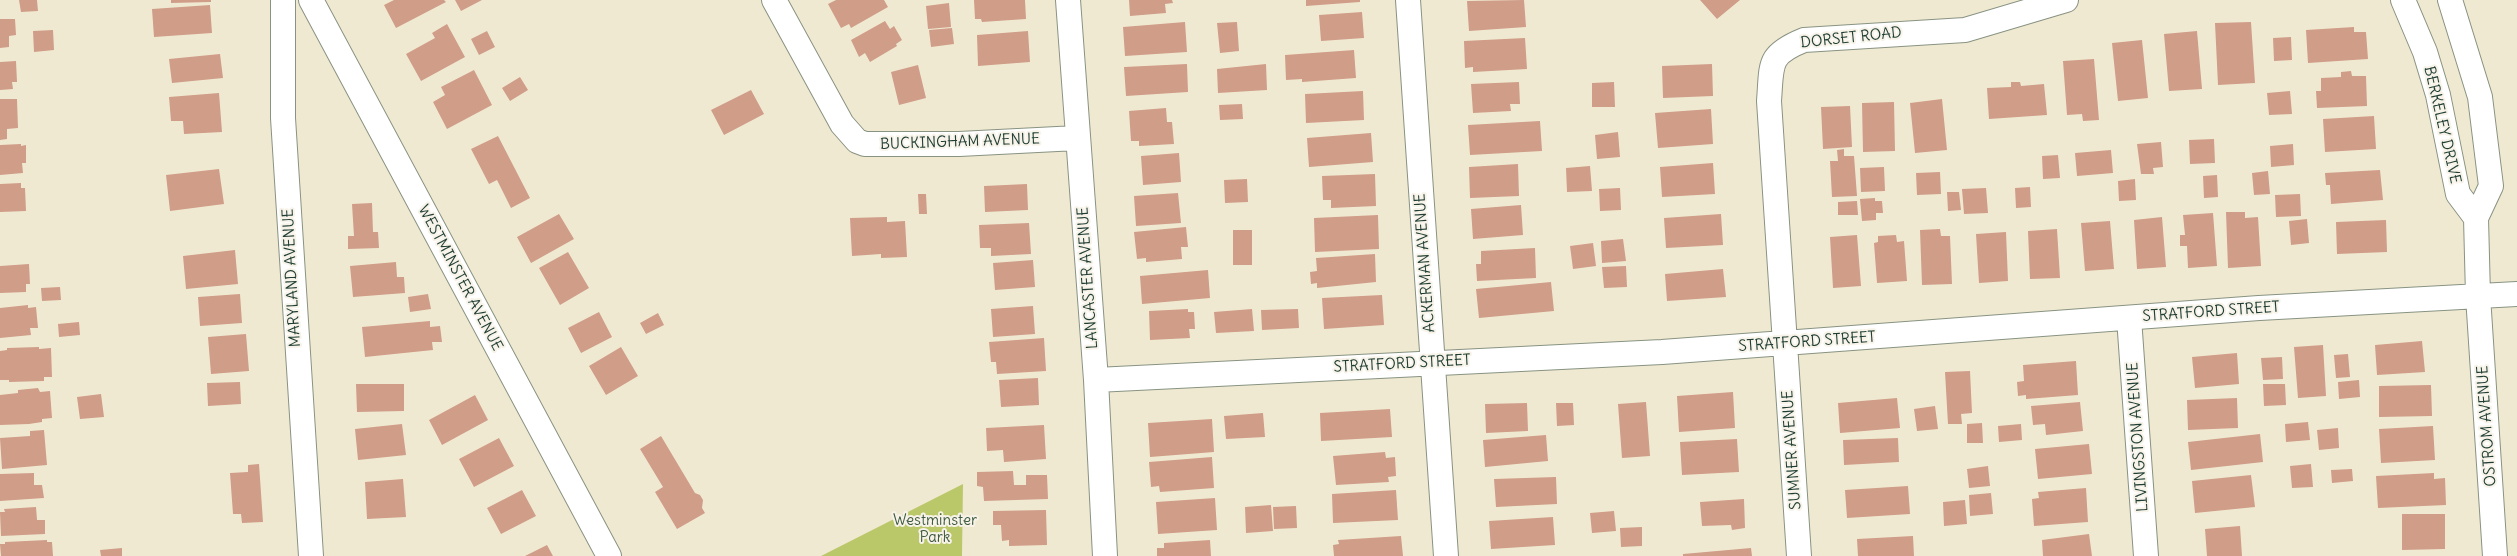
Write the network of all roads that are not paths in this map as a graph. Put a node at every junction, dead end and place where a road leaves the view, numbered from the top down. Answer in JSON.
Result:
{"nodes":[{"id":1,"x":283,"y":0,"type":"edge"},
{"id":2,"x":311,"y":0,"type":"edge"},
{"id":3,"x":774,"y":0,"type":"edge"},
{"id":4,"x":1068,"y":0,"type":"edge"},
{"id":5,"x":1408,"y":0,"type":"edge"},
{"id":6,"x":2066,"y":0,"type":"edge"},
{"id":7,"x":2403,"y":0,"type":"edge"},
{"id":8,"x":2450,"y":0,"type":"edge"},
{"id":9,"x":1077,"y":138,"type":"junction"},
{"id":10,"x":2476,"y":218,"type":"junction"},
{"id":11,"x":2517,"y":294,"type":"edge"},
{"id":12,"x":2478,"y":296,"type":"junction"},
{"id":13,"x":2130,"y":318,"type":"junction"},
{"id":14,"x":1785,"y":344,"type":"junction"},
{"id":15,"x":1432,"y":362,"type":"junction"},
{"id":16,"x":1096,"y":380,"type":"junction"},
{"id":17,"x":311,"y":556,"type":"edge"},
{"id":18,"x":609,"y":556,"type":"edge"},
{"id":19,"x":1105,"y":556,"type":"edge"},
{"id":20,"x":1446,"y":556,"type":"edge"},
{"id":21,"x":1800,"y":556,"type":"edge"},
{"id":22,"x":2146,"y":556,"type":"edge"},
{"id":23,"x":2495,"y":556,"type":"edge"}],
"edges":[{"from":1,"to":17,"type":"street","name":"MARYLAND AVENUE"},
{"from":2,"to":18,"type":"street","name":"WESTMINSTER AVENUE"},
{"from":3,"to":9,"type":"street","name":"BUCKINGHAM AVENUE"},
{"from":4,"to":9,"type":"street","name":"LANCASTER AVENUE"},
{"from":5,"to":15,"type":"street","name":"ACKERMAN AVENUE"},
{"from":6,"to":14,"type":"street","name":"DORSET ROAD"},
{"from":7,"to":10,"type":"street","name":"BERKELEY DRIVE"},
{"from":8,"to":10,"type":"street"},
{"from":9,"to":16,"type":"street","name":"LANCASTER AVENUE"},
{"from":10,"to":12,"type":"street"},
{"from":11,"to":12,"type":"street","name":"STRATFORD STREET"},
{"from":12,"to":13,"type":"street","name":"STRATFORD STREET"},
{"from":12,"to":23,"type":"street","name":"OSTROM AVENUE"},
{"from":13,"to":14,"type":"street","name":"STRATFORD STREET"},
{"from":13,"to":22,"type":"street","name":"LIVINGSTON AVENUE"},
{"from":14,"to":15,"type":"street","name":"STRATFORD STREET"},
{"from":14,"to":21,"type":"street","name":"SUMNER AVENUE"},
{"from":15,"to":16,"type":"street","name":"STRATFORD STREET"},
{"from":15,"to":20,"type":"street","name":"ACKERMAN AVENUE"},
{"from":16,"to":19,"type":"street","name":"LANCASTER AVENUE"}]}
